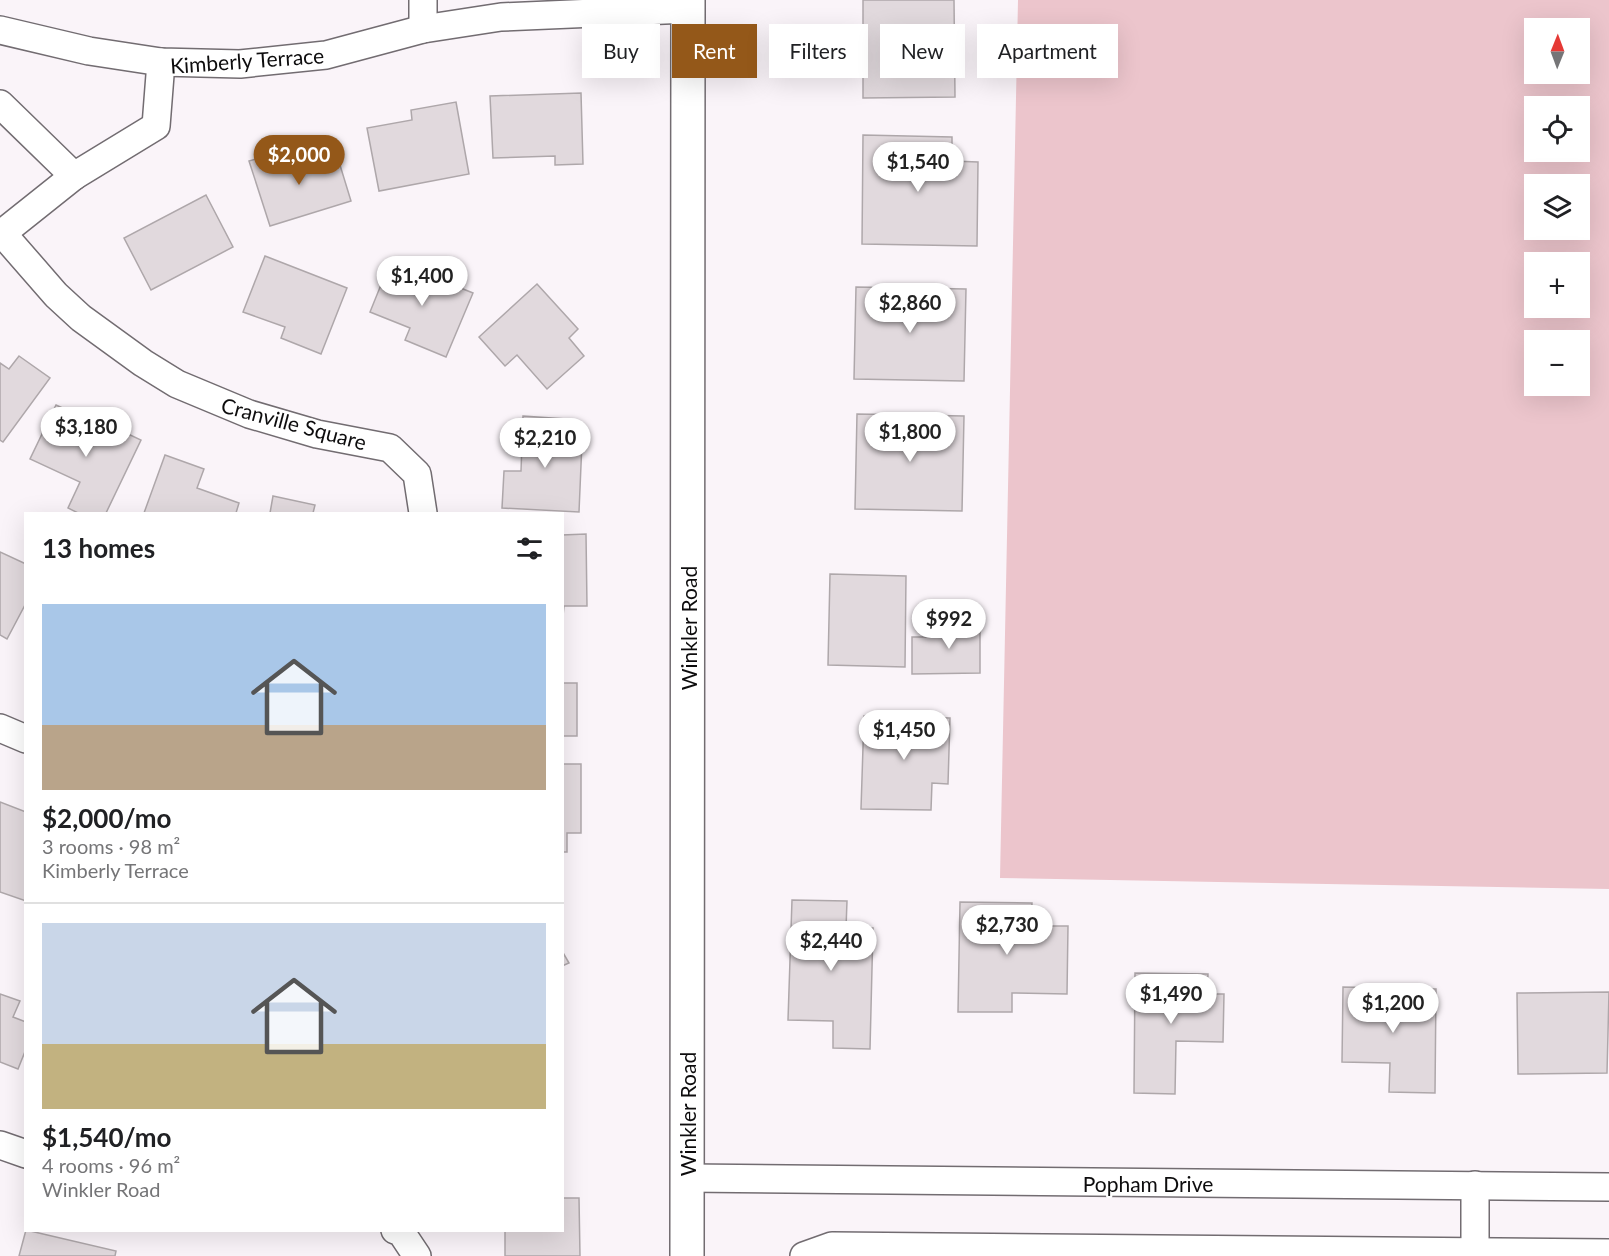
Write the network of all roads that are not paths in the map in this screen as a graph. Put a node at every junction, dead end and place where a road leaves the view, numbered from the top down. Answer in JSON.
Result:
{"nodes":[{"id":1,"x":423,"y":0,"type":"edge"},
{"id":2,"x":688,"y":4,"type":"edge"},
{"id":3,"x":423,"y":29,"type":"junction"},
{"id":4,"x":0,"y":30,"type":"edge"},
{"id":5,"x":161,"y":62,"type":"junction"},
{"id":6,"x":0,"y":104,"type":"edge"},
{"id":7,"x":74,"y":176,"type":"junction"},
{"id":8,"x":1,"y":234,"type":"edge"},
{"id":9,"x":423,"y":512,"type":"edge"},
{"id":10,"x":0,"y":728,"type":"edge"},
{"id":11,"x":24,"y":738,"type":"edge"},
{"id":12,"x":0,"y":1145,"type":"edge"},
{"id":13,"x":24,"y":1153,"type":"edge"},
{"id":14,"x":687,"y":1178,"type":"junction"},
{"id":15,"x":1474,"y":1185,"type":"junction"},
{"id":16,"x":1609,"y":1186,"type":"edge"},
{"id":17,"x":399,"y":1232,"type":"edge"},
{"id":18,"x":1609,"y":1253,"type":"edge"},
{"id":19,"x":1475,"y":1254,"type":"edge"},
{"id":20,"x":417,"y":1256,"type":"edge"},
{"id":21,"x":687,"y":1256,"type":"edge"},
{"id":22,"x":804,"y":1256,"type":"edge"}],
"edges":[{"from":1,"to":3,"type":"street"},
{"from":2,"to":3,"type":"street","name":"Kimberly Terrace"},
{"from":2,"to":14,"type":"street","name":"Winkler Road"},
{"from":3,"to":5,"type":"street","name":"Kimberly Terrace"},
{"from":4,"to":5,"type":"street"},
{"from":5,"to":7,"type":"street","name":"Kimberly Terrace"},
{"from":6,"to":7,"type":"street"},
{"from":7,"to":8,"type":"street","name":"Kimberly Terrace"},
{"from":8,"to":9,"type":"street","name":"Cranville Square"},
{"from":10,"to":11,"type":"street"},
{"from":12,"to":13,"type":"street"},
{"from":14,"to":15,"type":"street","name":"Popham Drive"},
{"from":14,"to":21,"type":"street","name":"Winkler Road"},
{"from":15,"to":16,"type":"street","name":"Popham Drive"},
{"from":15,"to":19,"type":"street"},
{"from":17,"to":20,"type":"street"},
{"from":18,"to":19,"type":"street"},
{"from":19,"to":22,"type":"street"}]}
